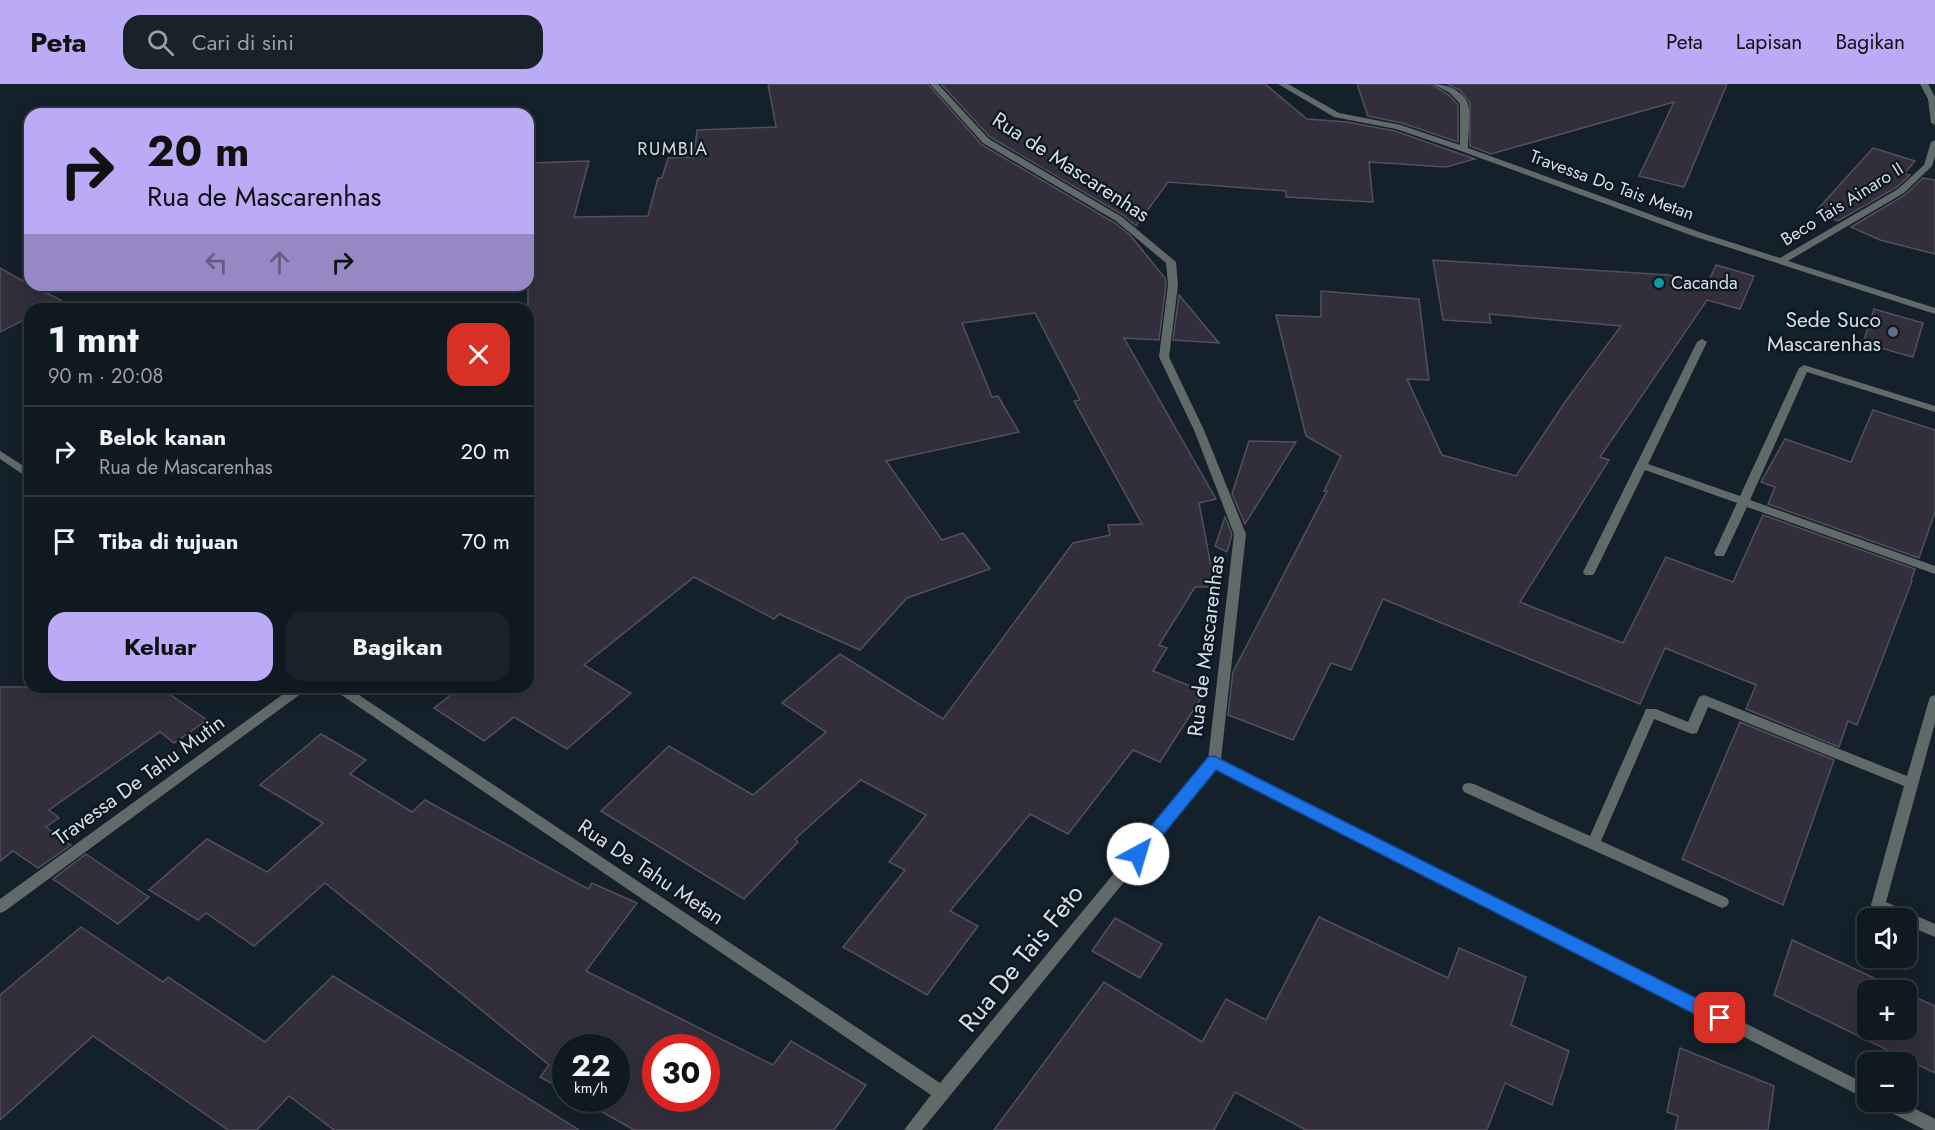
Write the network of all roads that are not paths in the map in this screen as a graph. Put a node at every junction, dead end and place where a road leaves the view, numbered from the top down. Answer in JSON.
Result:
{"nodes":[{"id":1,"x":934,"y":84,"type":"edge"},
{"id":2,"x":1282,"y":84,"type":"edge"},
{"id":3,"x":1437,"y":84,"type":"edge"},
{"id":4,"x":1924,"y":84,"type":"edge"},
{"id":5,"x":1935,"y":123,"type":"edge"},
{"id":6,"x":1935,"y":142,"type":"edge"},
{"id":7,"x":1464,"y":148,"type":"junction"},
{"id":8,"x":1781,"y":261,"type":"junction"},
{"id":9,"x":1935,"y":311,"type":"edge"},
{"id":10,"x":1702,"y":342,"type":"dead end"},
{"id":11,"x":1935,"y":409,"type":"edge"},
{"id":12,"x":0,"y":454,"type":"edge"},
{"id":13,"x":1641,"y":465,"type":"junction"},
{"id":14,"x":24,"y":471,"type":"edge"},
{"id":15,"x":1743,"y":501,"type":"junction"},
{"id":16,"x":1720,"y":553,"type":"dead end"},
{"id":17,"x":1935,"y":570,"type":"edge"},
{"id":18,"x":1589,"y":572,"type":"dead end"},
{"id":19,"x":295,"y":693,"type":"edge"},
{"id":20,"x":347,"y":693,"type":"edge"},
{"id":21,"x":1935,"y":700,"type":"edge"},
{"id":22,"x":1214,"y":762,"type":"junction"},
{"id":23,"x":1912,"y":783,"type":"junction"},
{"id":24,"x":1469,"y":788,"type":"dead end"},
{"id":25,"x":1593,"y":844,"type":"junction"},
{"id":26,"x":1722,"y":902,"type":"dead end"},
{"id":27,"x":0,"y":907,"type":"edge"},
{"id":28,"x":1884,"y":908,"type":"edge"},
{"id":29,"x":1917,"y":923,"type":"edge"},
{"id":30,"x":1935,"y":931,"type":"edge"},
{"id":31,"x":1857,"y":1087,"type":"edge"},
{"id":32,"x":941,"y":1093,"type":"junction"},
{"id":33,"x":1906,"y":1112,"type":"edge"},
{"id":34,"x":1935,"y":1127,"type":"edge"},
{"id":35,"x":912,"y":1130,"type":"edge"}],
"edges":[{"from":1,"to":22,"type":"street","name":"Rua de Mascarenhas"},
{"from":2,"to":7,"type":"street","name":"Travessa Do Tais Metan"},
{"from":3,"to":7,"type":"street"},
{"from":4,"to":5,"type":"street"},
{"from":6,"to":8,"type":"street","name":"Beco Tais Ainaro II"},
{"from":7,"to":8,"type":"street","name":"Travessa Do Tais Metan"},
{"from":8,"to":9,"type":"street","name":"Travessa Do Tais Metan"},
{"from":10,"to":13,"type":"street"},
{"from":11,"to":15,"type":"street"},
{"from":12,"to":14,"type":"street"},
{"from":13,"to":15,"type":"street"},
{"from":13,"to":18,"type":"street"},
{"from":15,"to":16,"type":"street"},
{"from":15,"to":17,"type":"street"},
{"from":19,"to":27,"type":"street","name":"Travessa De Tahu Mutin"},
{"from":20,"to":32,"type":"street","name":"Rua De Tahu Metan"},
{"from":21,"to":23,"type":"street"},
{"from":22,"to":31,"type":"street","name":"Rua de Mascarenhas"},
{"from":22,"to":32,"type":"street","name":"Rua De Tais Feto"},
{"from":23,"to":25,"type":"street"},
{"from":23,"to":28,"type":"street"},
{"from":24,"to":25,"type":"street"},
{"from":25,"to":26,"type":"street"},
{"from":29,"to":30,"type":"street"},
{"from":32,"to":35,"type":"street","name":"Rua De Tais Feto"},
{"from":33,"to":34,"type":"street"}]}
